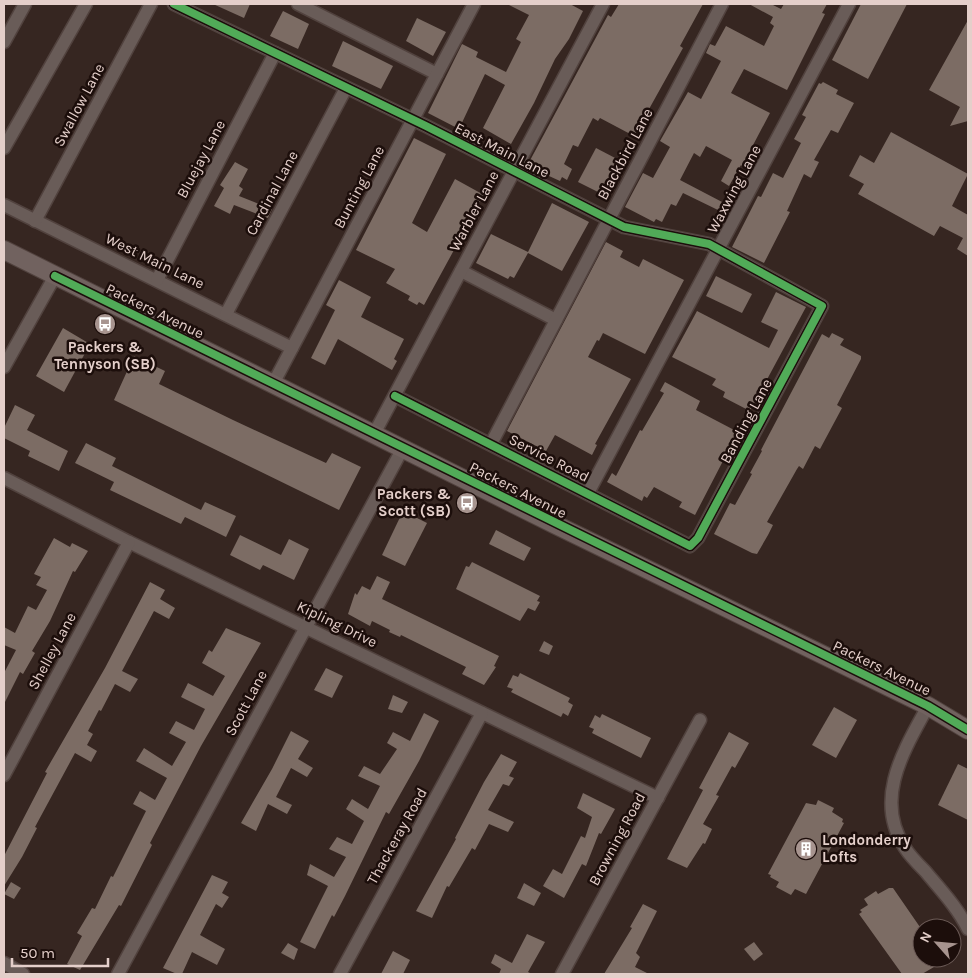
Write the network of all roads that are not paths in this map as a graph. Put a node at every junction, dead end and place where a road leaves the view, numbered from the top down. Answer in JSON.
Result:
{"nodes":[{"id":1,"x":25,"y":4,"type":"edge"},
{"id":2,"x":86,"y":4,"type":"edge"},
{"id":3,"x":151,"y":4,"type":"edge"},
{"id":4,"x":174,"y":4,"type":"edge"},
{"id":5,"x":298,"y":4,"type":"edge"},
{"id":6,"x":474,"y":4,"type":"edge"},
{"id":7,"x":603,"y":4,"type":"edge"},
{"id":8,"x":722,"y":4,"type":"edge"},
{"id":9,"x":849,"y":4,"type":"edge"},
{"id":10,"x":4,"y":42,"type":"edge"},
{"id":11,"x":275,"y":53,"type":"junction"},
{"id":12,"x":437,"y":74,"type":"junction"},
{"id":13,"x":346,"y":88,"type":"junction"},
{"id":14,"x":412,"y":121,"type":"junction"},
{"id":15,"x":4,"y":148,"type":"edge"},
{"id":16,"x":514,"y":172,"type":"junction"},
{"id":17,"x":4,"y":205,"type":"edge"},
{"id":18,"x":608,"y":220,"type":"junction"},
{"id":19,"x":35,"y":221,"type":"junction"},
{"id":20,"x":717,"y":249,"type":"junction"},
{"id":21,"x":4,"y":250,"type":"edge"},
{"id":22,"x":461,"y":270,"type":"junction"},
{"id":23,"x":55,"y":276,"type":"junction"},
{"id":24,"x":156,"y":280,"type":"junction"},
{"id":25,"x":822,"y":306,"type":"joint"},
{"id":26,"x":226,"y":314,"type":"junction"},
{"id":27,"x":556,"y":320,"type":"junction"},
{"id":28,"x":292,"y":348,"type":"junction"},
{"id":29,"x":4,"y":367,"type":"edge"},
{"id":30,"x":273,"y":384,"type":"junction"},
{"id":31,"x":394,"y":396,"type":"junction"},
{"id":32,"x":374,"y":434,"type":"junction"},
{"id":33,"x":491,"y":444,"type":"junction"},
{"id":34,"x":403,"y":448,"type":"junction"},
{"id":35,"x":4,"y":478,"type":"edge"},
{"id":36,"x":588,"y":493,"type":"junction"},
{"id":37,"x":130,"y":542,"type":"junction"},
{"id":38,"x":690,"y":546,"type":"joint"},
{"id":39,"x":306,"y":627,"type":"junction"},
{"id":40,"x":928,"y":706,"type":"junction"},
{"id":41,"x":482,"y":714,"type":"junction"},
{"id":42,"x":968,"y":718,"type":"edge"},
{"id":43,"x":700,"y":720,"type":"dead end"},
{"id":44,"x":968,"y":730,"type":"edge"},
{"id":45,"x":4,"y":775,"type":"edge"},
{"id":46,"x":658,"y":798,"type":"junction"},
{"id":47,"x":968,"y":929,"type":"edge"},
{"id":48,"x":4,"y":963,"type":"edge"},
{"id":49,"x":23,"y":974,"type":"edge"},
{"id":50,"x":118,"y":974,"type":"edge"},
{"id":51,"x":340,"y":974,"type":"edge"},
{"id":52,"x":562,"y":974,"type":"edge"}],
"edges":[{"from":1,"to":10,"type":"street"},
{"from":2,"to":15,"type":"street"},
{"from":3,"to":19,"type":"street","name":"Swallow Lane"},
{"from":4,"to":11,"type":"street","name":"East Main Lane"},
{"from":5,"to":12,"type":"street"},
{"from":6,"to":12,"type":"street","name":"Bunting Lane"},
{"from":7,"to":16,"type":"street","name":"Warbler Lane"},
{"from":8,"to":18,"type":"street","name":"Blackbird Lane"},
{"from":9,"to":20,"type":"street","name":"Waxwing Lane"},
{"from":11,"to":13,"type":"street","name":"East Main Lane"},
{"from":11,"to":24,"type":"street","name":"Bluejay Lane"},
{"from":12,"to":14,"type":"street","name":"Bunting Lane"},
{"from":13,"to":14,"type":"street","name":"East Main Lane"},
{"from":13,"to":26,"type":"street","name":"Cardinal Lane"},
{"from":14,"to":16,"type":"street","name":"East Main Lane"},
{"from":14,"to":28,"type":"street","name":"Bunting Lane"},
{"from":16,"to":18,"type":"street","name":"East Main Lane"},
{"from":16,"to":22,"type":"street","name":"Warbler Lane"},
{"from":17,"to":19,"type":"street","name":"West Main Lane"},
{"from":18,"to":20,"type":"street","name":"East Main Lane"},
{"from":18,"to":27,"type":"street","name":"Blackbird Lane"},
{"from":19,"to":24,"type":"street","name":"West Main Lane"},
{"from":20,"to":25,"type":"street","name":"East Main Lane"},
{"from":20,"to":36,"type":"street","name":"Waxwing Lane"},
{"from":21,"to":23,"type":"main road","name":"Packers Avenue"},
{"from":22,"to":27,"type":"street"},
{"from":22,"to":31,"type":"street","name":"Warbler Lane"},
{"from":23,"to":29,"type":"street"},
{"from":23,"to":30,"type":"main road","name":"Packers Avenue"},
{"from":24,"to":26,"type":"street","name":"West Main Lane"},
{"from":25,"to":38,"type":"street","name":"Banding Lane"},
{"from":26,"to":28,"type":"street","name":"West Main Lane"},
{"from":27,"to":33,"type":"street","name":"Blackbird Lane"},
{"from":28,"to":30,"type":"street","name":"Bunting Lane"},
{"from":30,"to":32,"type":"main road","name":"Packers Avenue"},
{"from":31,"to":32,"type":"street","name":"Warbler Lane"},
{"from":31,"to":33,"type":"street","name":"Service Road"},
{"from":32,"to":34,"type":"main road","name":"Packers Avenue"},
{"from":33,"to":36,"type":"street","name":"Service Road"},
{"from":34,"to":39,"type":"street","name":"Scott Lane"},
{"from":34,"to":40,"type":"main road","name":"Packers Avenue"},
{"from":35,"to":37,"type":"street","name":"Kipling Drive"},
{"from":36,"to":38,"type":"street","name":"Service Road"},
{"from":37,"to":39,"type":"street","name":"Kipling Drive"},
{"from":37,"to":45,"type":"street","name":"Shelley Lane"},
{"from":39,"to":41,"type":"street","name":"Kipling Drive"},
{"from":39,"to":50,"type":"street","name":"Scott Lane"},
{"from":40,"to":42,"type":"main road","name":"Packers Avenue"},
{"from":40,"to":44,"type":"main road","name":"Packers Avenue"},
{"from":40,"to":47,"type":"street"},
{"from":41,"to":46,"type":"street","name":"Kipling Drive"},
{"from":41,"to":51,"type":"street","name":"Thackeray Road"},
{"from":43,"to":46,"type":"street","name":"Browning Road"},
{"from":46,"to":52,"type":"street","name":"Browning Road"},
{"from":48,"to":49,"type":"street"}]}
